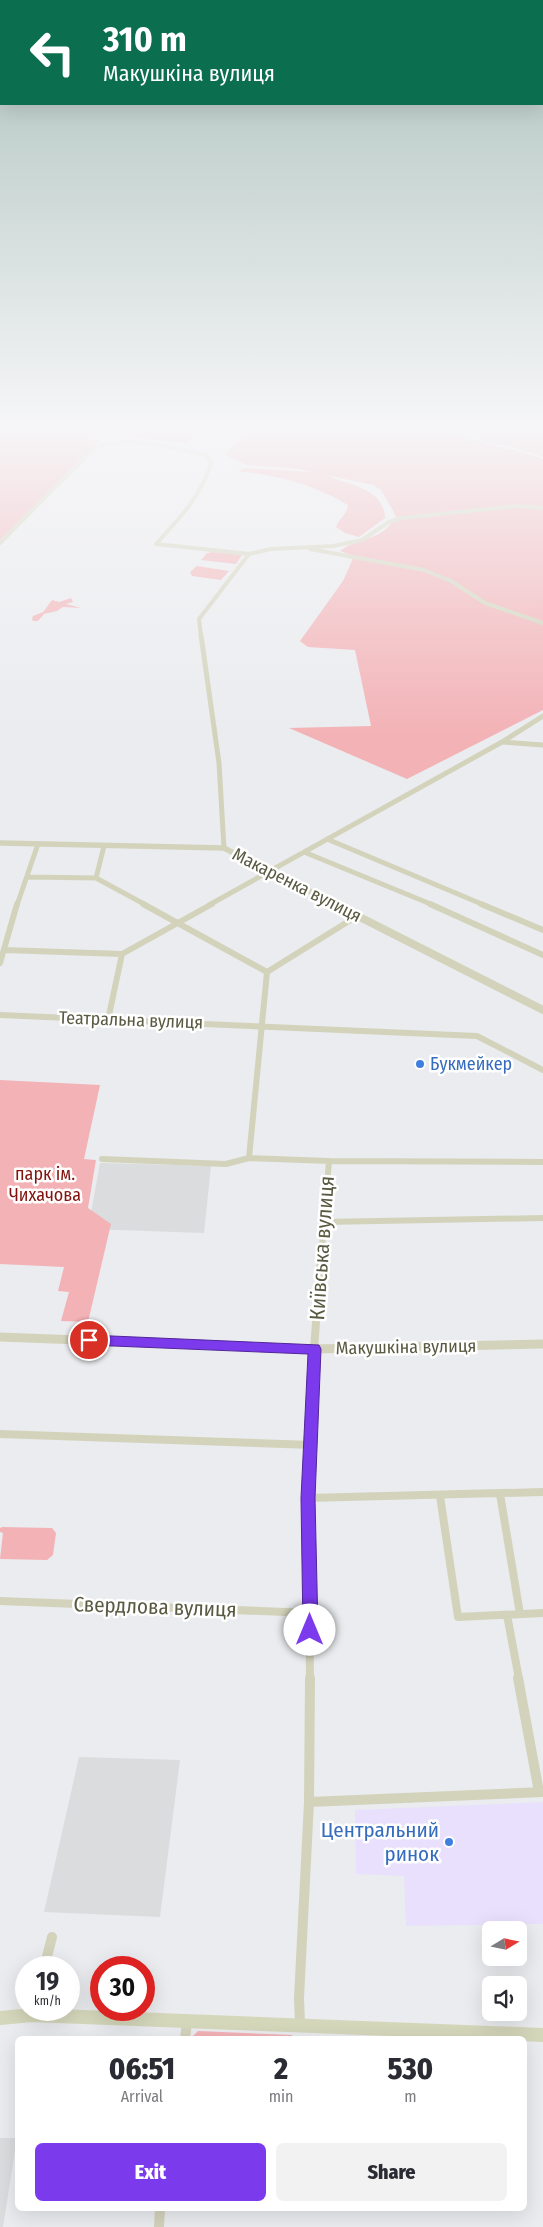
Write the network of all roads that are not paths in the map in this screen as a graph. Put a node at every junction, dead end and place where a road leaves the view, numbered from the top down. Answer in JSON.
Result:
{"nodes":[{"id":1,"x":16,"y":527,"type":"edge"},
{"id":2,"x":170,"y":527,"type":"edge"},
{"id":3,"x":382,"y":527,"type":"edge"},
{"id":4,"x":0,"y":543,"type":"edge"},
{"id":5,"x":302,"y":547,"type":"junction"},
{"id":6,"x":249,"y":554,"type":"junction"},
{"id":7,"x":543,"y":622,"type":"edge"},
{"id":8,"x":543,"y":716,"type":"edge"},
{"id":9,"x":502,"y":742,"type":"junction"},
{"id":10,"x":543,"y":745,"type":"edge"},
{"id":11,"x":327,"y":839,"type":"junction"},
{"id":12,"x":0,"y":843,"type":"edge"},
{"id":13,"x":38,"y":844,"type":"junction"},
{"id":14,"x":104,"y":846,"type":"junction"},
{"id":15,"x":224,"y":848,"type":"junction"},
{"id":16,"x":304,"y":852,"type":"junction"},
{"id":17,"x":269,"y":872,"type":"junction"},
{"id":18,"x":27,"y":877,"type":"junction"},
{"id":19,"x":96,"y":878,"type":"junction"},
{"id":20,"x":357,"y":916,"type":"junction"},
{"id":21,"x":179,"y":924,"type":"junction"},
{"id":22,"x":543,"y":930,"type":"edge"},
{"id":23,"x":4,"y":950,"type":"junction"},
{"id":24,"x":122,"y":954,"type":"junction"},
{"id":25,"x":543,"y":955,"type":"edge"},
{"id":26,"x":0,"y":963,"type":"edge"},
{"id":27,"x":267,"y":972,"type":"junction"},
{"id":28,"x":543,"y":1010,"type":"edge"},
{"id":29,"x":0,"y":1015,"type":"edge"},
{"id":30,"x":108,"y":1020,"type":"junction"},
{"id":31,"x":263,"y":1027,"type":"junction"},
{"id":32,"x":543,"y":1070,"type":"edge"},
{"id":33,"x":249,"y":1158,"type":"junction"},
{"id":34,"x":102,"y":1159,"type":"dead end"},
{"id":35,"x":329,"y":1161,"type":"junction"},
{"id":36,"x":543,"y":1162,"type":"edge"},
{"id":37,"x":543,"y":1218,"type":"edge"},
{"id":38,"x":324,"y":1222,"type":"junction"},
{"id":39,"x":0,"y":1337,"type":"edge"},
{"id":40,"x":543,"y":1344,"type":"edge"},
{"id":41,"x":314,"y":1349,"type":"junction"},
{"id":42,"x":0,"y":1434,"type":"edge"},
{"id":43,"x":312,"y":1445,"type":"junction"},
{"id":44,"x":543,"y":1492,"type":"edge"},
{"id":45,"x":500,"y":1494,"type":"junction"},
{"id":46,"x":440,"y":1496,"type":"junction"},
{"id":47,"x":308,"y":1498,"type":"junction"},
{"id":48,"x":0,"y":1601,"type":"edge"},
{"id":49,"x":311,"y":1613,"type":"junction"},
{"id":50,"x":543,"y":1613,"type":"edge"},
{"id":51,"x":507,"y":1614,"type":"junction"},
{"id":52,"x":520,"y":1614,"type":"junction"},
{"id":53,"x":541,"y":1792,"type":"edge"},
{"id":54,"x":309,"y":1802,"type":"junction"},
{"id":55,"x":52,"y":1937,"type":"dead end"},
{"id":56,"x":47,"y":1956,"type":"edge"},
{"id":57,"x":15,"y":2015,"type":"edge"},
{"id":58,"x":80,"y":2015,"type":"edge"},
{"id":59,"x":0,"y":2018,"type":"edge"},
{"id":60,"x":187,"y":2022,"type":"junction"},
{"id":61,"x":300,"y":2024,"type":"junction"},
{"id":62,"x":543,"y":2035,"type":"edge"},
{"id":63,"x":185,"y":2036,"type":"edge"},
{"id":64,"x":160,"y":2211,"type":"edge"},
{"id":65,"x":158,"y":2227,"type":"edge"}],
"edges":[{"from":1,"to":4,"type":"street"},
{"from":2,"to":6,"type":"street"},
{"from":3,"to":5,"type":"street"},
{"from":5,"to":6,"type":"street"},
{"from":5,"to":7,"type":"street"},
{"from":6,"to":15,"type":"street"},
{"from":8,"to":9,"type":"street"},
{"from":9,"to":10,"type":"street"},
{"from":9,"to":11,"type":"street"},
{"from":11,"to":16,"type":"street"},
{"from":11,"to":22,"type":"street"},
{"from":12,"to":13,"type":"street","name":"Макаренка вулиця"},
{"from":13,"to":14,"type":"street","name":"Макаренка вулиця"},
{"from":13,"to":18,"type":"street"},
{"from":14,"to":15,"type":"street","name":"Макаренка вулиця"},
{"from":14,"to":19,"type":"street"},
{"from":15,"to":17,"type":"street","name":"Макаренка вулиця"},
{"from":16,"to":17,"type":"street"},
{"from":16,"to":25,"type":"street"},
{"from":17,"to":20,"type":"street","name":"Макаренка вулиця"},
{"from":17,"to":21,"type":"street"},
{"from":18,"to":19,"type":"street"},
{"from":18,"to":23,"type":"street"},
{"from":19,"to":21,"type":"street"},
{"from":20,"to":27,"type":"street"},
{"from":20,"to":28,"type":"street","name":"Макаренка вулиця"},
{"from":21,"to":24,"type":"street"},
{"from":21,"to":27,"type":"street"},
{"from":23,"to":24,"type":"street"},
{"from":23,"to":26,"type":"street"},
{"from":24,"to":30,"type":"street"},
{"from":27,"to":31,"type":"street"},
{"from":29,"to":30,"type":"street","name":"Театральна вулиця"},
{"from":30,"to":31,"type":"street","name":"Театральна вулиця"},
{"from":31,"to":32,"type":"street"},
{"from":31,"to":33,"type":"street"},
{"from":33,"to":34,"type":"street"},
{"from":33,"to":35,"type":"street"},
{"from":35,"to":36,"type":"street"},
{"from":35,"to":38,"type":"street","name":"Київська вулиця"},
{"from":37,"to":38,"type":"street"},
{"from":38,"to":41,"type":"street","name":"Київська вулиця"},
{"from":39,"to":41,"type":"street","name":"Макушкіна вулиця"},
{"from":40,"to":41,"type":"street","name":"Макушкіна вулиця"},
{"from":41,"to":43,"type":"street","name":"Київська вулиця"},
{"from":42,"to":43,"type":"street"},
{"from":43,"to":47,"type":"street","name":"Київська вулиця"},
{"from":44,"to":45,"type":"street"},
{"from":45,"to":46,"type":"street"},
{"from":45,"to":52,"type":"street"},
{"from":46,"to":47,"type":"street"},
{"from":46,"to":51,"type":"street"},
{"from":47,"to":49,"type":"street","name":"Київська вулиця"},
{"from":48,"to":49,"type":"street","name":"Свердлова вулиця"},
{"from":49,"to":54,"type":"street","name":"Київська вулиця"},
{"from":50,"to":52,"type":"street"},
{"from":51,"to":52,"type":"street"},
{"from":51,"to":53,"type":"street"},
{"from":53,"to":54,"type":"street"},
{"from":54,"to":61,"type":"street","name":"Київська вулиця"},
{"from":55,"to":56,"type":"street"},
{"from":57,"to":59,"type":"main road"},
{"from":58,"to":60,"type":"main road"},
{"from":60,"to":61,"type":"main road"},
{"from":60,"to":63,"type":"street"},
{"from":61,"to":62,"type":"main road"},
{"from":64,"to":65,"type":"street"}]}
